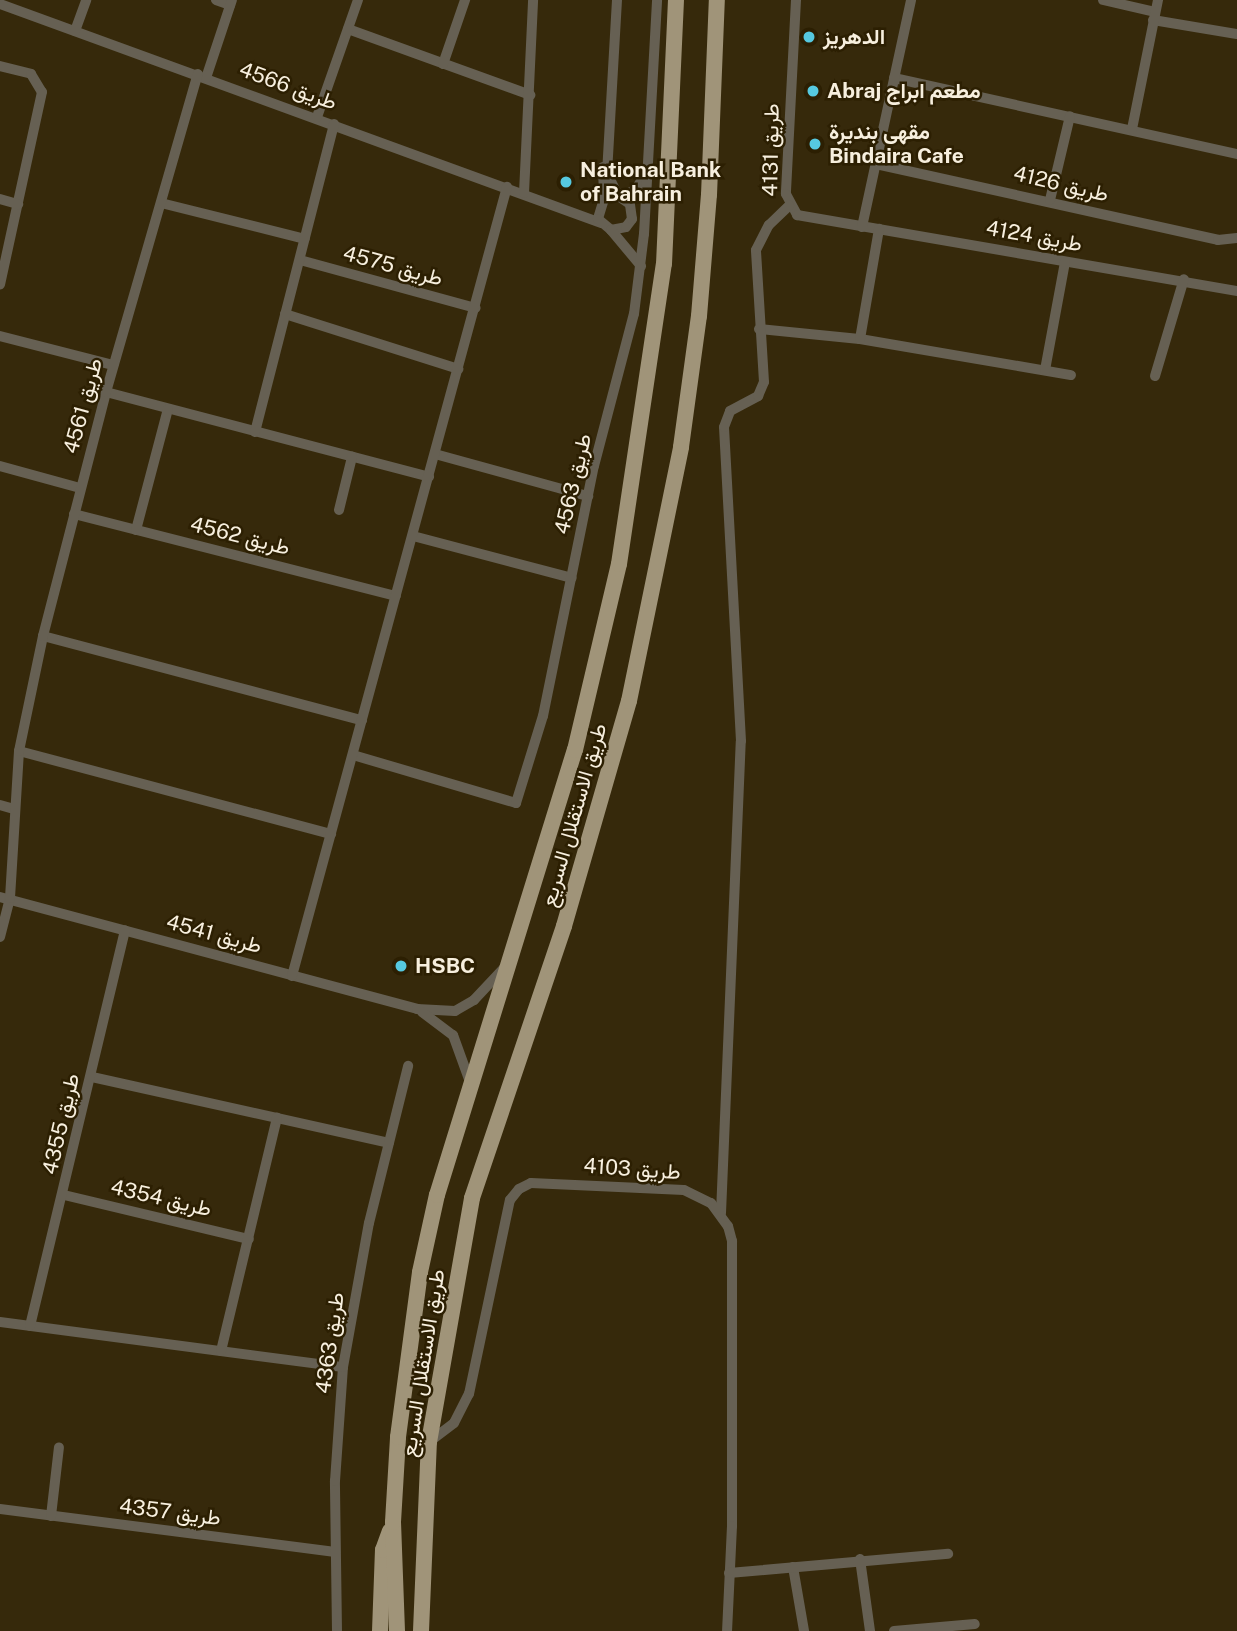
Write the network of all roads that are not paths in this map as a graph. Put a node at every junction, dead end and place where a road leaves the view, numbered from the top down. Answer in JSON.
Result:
{"nodes":[{"id":1,"x":86,"y":0,"type":"edge"},
{"id":2,"x":216,"y":0,"type":"edge"},
{"id":3,"x":358,"y":0,"type":"edge"},
{"id":4,"x":466,"y":0,"type":"edge"},
{"id":5,"x":533,"y":0,"type":"edge"},
{"id":6,"x":617,"y":0,"type":"edge"},
{"id":7,"x":657,"y":0,"type":"edge"},
{"id":8,"x":676,"y":0,"type":"edge"},
{"id":9,"x":717,"y":0,"type":"edge"},
{"id":10,"x":796,"y":0,"type":"edge"},
{"id":11,"x":911,"y":0,"type":"edge"},
{"id":12,"x":1103,"y":0,"type":"edge"},
{"id":13,"x":1158,"y":0,"type":"edge"},
{"id":14,"x":231,"y":2,"type":"edge"},
{"id":15,"x":0,"y":4,"type":"edge"},
{"id":16,"x":1154,"y":16,"type":"junction"},
{"id":17,"x":348,"y":29,"type":"junction"},
{"id":18,"x":75,"y":31,"type":"junction"},
{"id":19,"x":1237,"y":34,"type":"edge"},
{"id":20,"x":443,"y":64,"type":"junction"},
{"id":21,"x":0,"y":66,"type":"edge"},
{"id":22,"x":202,"y":76,"type":"junction"},
{"id":23,"x":894,"y":78,"type":"junction"},
{"id":24,"x":530,"y":95,"type":"junction"},
{"id":25,"x":1070,"y":116,"type":"junction"},
{"id":26,"x":317,"y":117,"type":"junction"},
{"id":27,"x":334,"y":124,"type":"junction"},
{"id":28,"x":1132,"y":129,"type":"junction"},
{"id":29,"x":610,"y":137,"type":"junction"},
{"id":30,"x":1237,"y":154,"type":"edge"},
{"id":31,"x":876,"y":164,"type":"junction"},
{"id":32,"x":648,"y":167,"type":"junction"},
{"id":33,"x":507,"y":187,"type":"junction"},
{"id":34,"x":524,"y":193,"type":"junction"},
{"id":35,"x":620,"y":197,"type":"junction"},
{"id":36,"x":0,"y":199,"type":"edge"},
{"id":37,"x":1050,"y":200,"type":"junction"},
{"id":38,"x":161,"y":202,"type":"junction"},
{"id":39,"x":602,"y":202,"type":"junction"},
{"id":40,"x":18,"y":204,"type":"junction"},
{"id":41,"x":562,"y":206,"type":"junction"},
{"id":42,"x":789,"y":206,"type":"junction"},
{"id":43,"x":601,"y":223,"type":"junction"},
{"id":44,"x":862,"y":227,"type":"junction"},
{"id":45,"x":879,"y":229,"type":"junction"},
{"id":46,"x":611,"y":230,"type":"junction"},
{"id":47,"x":1237,"y":238,"type":"edge"},
{"id":48,"x":306,"y":239,"type":"junction"},
{"id":49,"x":300,"y":260,"type":"junction"},
{"id":50,"x":1065,"y":262,"type":"junction"},
{"id":51,"x":641,"y":266,"type":"junction"},
{"id":52,"x":1184,"y":279,"type":"junction"},
{"id":53,"x":0,"y":284,"type":"edge"},
{"id":54,"x":1237,"y":291,"type":"edge"},
{"id":55,"x":476,"y":308,"type":"junction"},
{"id":56,"x":285,"y":314,"type":"junction"},
{"id":57,"x":758,"y":329,"type":"junction"},
{"id":58,"x":0,"y":335,"type":"edge"},
{"id":59,"x":860,"y":340,"type":"junction"},
{"id":60,"x":114,"y":365,"type":"junction"},
{"id":61,"x":458,"y":369,"type":"junction"},
{"id":62,"x":1045,"y":370,"type":"junction"},
{"id":63,"x":1071,"y":375,"type":"dead end"},
{"id":64,"x":1155,"y":376,"type":"dead end"},
{"id":65,"x":106,"y":392,"type":"junction"},
{"id":66,"x":168,"y":409,"type":"junction"},
{"id":67,"x":255,"y":432,"type":"junction"},
{"id":68,"x":435,"y":454,"type":"junction"},
{"id":69,"x":352,"y":457,"type":"junction"},
{"id":70,"x":0,"y":466,"type":"edge"},
{"id":71,"x":429,"y":477,"type":"junction"},
{"id":72,"x":80,"y":488,"type":"junction"},
{"id":73,"x":589,"y":496,"type":"junction"},
{"id":74,"x":339,"y":510,"type":"dead end"},
{"id":75,"x":74,"y":513,"type":"junction"},
{"id":76,"x":136,"y":530,"type":"junction"},
{"id":77,"x":413,"y":537,"type":"junction"},
{"id":78,"x":572,"y":578,"type":"junction"},
{"id":79,"x":396,"y":596,"type":"junction"},
{"id":80,"x":43,"y":636,"type":"junction"},
{"id":81,"x":362,"y":720,"type":"junction"},
{"id":82,"x":19,"y":751,"type":"junction"},
{"id":83,"x":353,"y":755,"type":"junction"},
{"id":84,"x":0,"y":805,"type":"edge"},
{"id":85,"x":14,"y":809,"type":"junction"},
{"id":86,"x":331,"y":834,"type":"junction"},
{"id":87,"x":5,"y":897,"type":"edge"},
{"id":88,"x":125,"y":930,"type":"junction"},
{"id":89,"x":0,"y":937,"type":"edge"},
{"id":90,"x":507,"y":965,"type":"junction"},
{"id":91,"x":292,"y":976,"type":"junction"},
{"id":92,"x":417,"y":1009,"type":"junction"},
{"id":93,"x":408,"y":1066,"type":"dead end"},
{"id":94,"x":92,"y":1077,"type":"junction"},
{"id":95,"x":471,"y":1085,"type":"junction"},
{"id":96,"x":277,"y":1118,"type":"junction"},
{"id":97,"x":389,"y":1143,"type":"junction"},
{"id":98,"x":64,"y":1195,"type":"junction"},
{"id":99,"x":721,"y":1213,"type":"junction"},
{"id":100,"x":249,"y":1239,"type":"junction"},
{"id":101,"x":0,"y":1322,"type":"edge"},
{"id":102,"x":30,"y":1326,"type":"junction"},
{"id":103,"x":221,"y":1351,"type":"junction"},
{"id":104,"x":343,"y":1367,"type":"junction"},
{"id":105,"x":429,"y":1442,"type":"junction"},
{"id":106,"x":59,"y":1447,"type":"dead end"},
{"id":107,"x":0,"y":1510,"type":"edge"},
{"id":108,"x":51,"y":1516,"type":"junction"},
{"id":109,"x":393,"y":1522,"type":"junction"},
{"id":110,"x":335,"y":1552,"type":"junction"},
{"id":111,"x":948,"y":1554,"type":"dead end"},
{"id":112,"x":860,"y":1559,"type":"junction"},
{"id":113,"x":793,"y":1567,"type":"junction"},
{"id":114,"x":729,"y":1573,"type":"junction"},
{"id":115,"x":975,"y":1624,"type":"dead end"},
{"id":116,"x":337,"y":1631,"type":"edge"},
{"id":117,"x":380,"y":1631,"type":"edge"},
{"id":118,"x":397,"y":1631,"type":"edge"},
{"id":119,"x":421,"y":1631,"type":"edge"},
{"id":120,"x":727,"y":1631,"type":"edge"},
{"id":121,"x":804,"y":1631,"type":"edge"},
{"id":122,"x":870,"y":1631,"type":"edge"},
{"id":123,"x":894,"y":1631,"type":"edge"}],
"edges":[{"from":1,"to":18,"type":"street"},
{"from":2,"to":14,"type":"street"},
{"from":3,"to":17,"type":"street"},
{"from":4,"to":20,"type":"street"},
{"from":5,"to":24,"type":"street"},
{"from":6,"to":29,"type":"street"},
{"from":7,"to":32,"type":"street","name":"طريق 4563"},
{"from":8,"to":90,"type":"main road","name":"طريق الاستقلال السريع"},
{"from":9,"to":105,"type":"main road","name":"طريق الاستقلال السريع"},
{"from":10,"to":42,"type":"street","name":"طريق 4131"},
{"from":11,"to":23,"type":"street"},
{"from":12,"to":16,"type":"street"},
{"from":13,"to":16,"type":"street"},
{"from":14,"to":22,"type":"street","name":"طريق 4561"},
{"from":15,"to":18,"type":"street","name":"طريق 4566"},
{"from":16,"to":19,"type":"street"},
{"from":16,"to":28,"type":"street"},
{"from":17,"to":20,"type":"street"},
{"from":17,"to":26,"type":"street"},
{"from":18,"to":22,"type":"street","name":"طريق 4566"},
{"from":20,"to":24,"type":"street"},
{"from":21,"to":40,"type":"street"},
{"from":22,"to":26,"type":"street","name":"طريق 4566"},
{"from":22,"to":38,"type":"street","name":"طريق 4561"},
{"from":23,"to":25,"type":"street"},
{"from":23,"to":31,"type":"street"},
{"from":24,"to":34,"type":"street"},
{"from":25,"to":28,"type":"street"},
{"from":25,"to":37,"type":"street"},
{"from":26,"to":27,"type":"street","name":"طريق 4566"},
{"from":27,"to":33,"type":"street","name":"طريق 4566"},
{"from":27,"to":48,"type":"street"},
{"from":28,"to":30,"type":"street"},
{"from":29,"to":35,"type":"street"},
{"from":29,"to":39,"type":"street"},
{"from":31,"to":37,"type":"street","name":"طريق 4126"},
{"from":31,"to":44,"type":"street"},
{"from":32,"to":35,"type":"street"},
{"from":32,"to":51,"type":"street","name":"طريق 4563"},
{"from":33,"to":34,"type":"street","name":"طريق 4566"},
{"from":33,"to":55,"type":"street"},
{"from":34,"to":41,"type":"street","name":"طريق 4566"},
{"from":35,"to":39,"type":"street"},
{"from":35,"to":46,"type":"street"},
{"from":36,"to":40,"type":"street"},
{"from":37,"to":47,"type":"street","name":"طريق 4126"},
{"from":38,"to":48,"type":"street"},
{"from":38,"to":60,"type":"street","name":"طريق 4561"},
{"from":39,"to":41,"type":"street","name":"طريق 4566"},
{"from":39,"to":43,"type":"street"},
{"from":40,"to":53,"type":"street"},
{"from":41,"to":43,"type":"street","name":"طريق 4566"},
{"from":42,"to":44,"type":"street","name":"طريق 4131"},
{"from":42,"to":57,"type":"street"},
{"from":43,"to":46,"type":"street"},
{"from":44,"to":45,"type":"street","name":"طريق 4131"},
{"from":45,"to":50,"type":"street","name":"طريق 4124"},
{"from":45,"to":59,"type":"street"},
{"from":46,"to":51,"type":"street"},
{"from":48,"to":49,"type":"street"},
{"from":49,"to":55,"type":"street","name":"طريق 4575"},
{"from":49,"to":56,"type":"street"},
{"from":50,"to":52,"type":"street","name":"طريق 4124"},
{"from":50,"to":62,"type":"street"},
{"from":51,"to":73,"type":"street","name":"طريق 4563"},
{"from":52,"to":54,"type":"street","name":"طريق 4124"},
{"from":52,"to":64,"type":"street"},
{"from":55,"to":61,"type":"street"},
{"from":56,"to":61,"type":"street"},
{"from":56,"to":67,"type":"street"},
{"from":57,"to":59,"type":"street"},
{"from":57,"to":99,"type":"street"},
{"from":58,"to":60,"type":"street"},
{"from":59,"to":62,"type":"street"},
{"from":60,"to":65,"type":"street","name":"طريق 4561"},
{"from":61,"to":68,"type":"street"},
{"from":62,"to":63,"type":"street"},
{"from":65,"to":66,"type":"street"},
{"from":65,"to":72,"type":"street","name":"طريق 4561"},
{"from":66,"to":67,"type":"street"},
{"from":66,"to":76,"type":"street"},
{"from":67,"to":69,"type":"street"},
{"from":68,"to":71,"type":"street"},
{"from":68,"to":73,"type":"street"},
{"from":69,"to":71,"type":"street"},
{"from":69,"to":74,"type":"street"},
{"from":70,"to":72,"type":"street"},
{"from":71,"to":77,"type":"street"},
{"from":72,"to":75,"type":"street","name":"طريق 4561"},
{"from":73,"to":78,"type":"street","name":"طريق 4563"},
{"from":75,"to":76,"type":"street","name":"طريق 4562"},
{"from":75,"to":80,"type":"street","name":"طريق 4561"},
{"from":76,"to":79,"type":"street","name":"طريق 4562"},
{"from":77,"to":78,"type":"street"},
{"from":77,"to":79,"type":"street"},
{"from":78,"to":83,"type":"street","name":"طريق 4563"},
{"from":79,"to":81,"type":"street"},
{"from":80,"to":81,"type":"street"},
{"from":80,"to":82,"type":"street","name":"طريق 4561"},
{"from":81,"to":83,"type":"street"},
{"from":82,"to":85,"type":"street","name":"طريق 4561"},
{"from":82,"to":86,"type":"street"},
{"from":83,"to":86,"type":"street"},
{"from":84,"to":85,"type":"street"},
{"from":85,"to":87,"type":"street","name":"طريق 4561"},
{"from":86,"to":91,"type":"street"},
{"from":87,"to":88,"type":"street","name":"طريق 4541"},
{"from":87,"to":89,"type":"street","name":"طريق 4561"},
{"from":88,"to":91,"type":"street","name":"طريق 4541"},
{"from":88,"to":94,"type":"street","name":"طريق 4355"},
{"from":90,"to":92,"type":"street"},
{"from":90,"to":95,"type":"main road","name":"طريق الاستقلال السريع"},
{"from":91,"to":92,"type":"street","name":"طريق 4541"},
{"from":92,"to":95,"type":"street"},
{"from":93,"to":97,"type":"street","name":"طريق 4363"},
{"from":94,"to":96,"type":"street"},
{"from":94,"to":98,"type":"street","name":"طريق 4355"},
{"from":95,"to":109,"type":"main road","name":"طريق الاستقلال السريع"},
{"from":96,"to":97,"type":"street"},
{"from":96,"to":100,"type":"street"},
{"from":97,"to":104,"type":"street","name":"طريق 4363"},
{"from":98,"to":100,"type":"street","name":"طريق 4354"},
{"from":98,"to":102,"type":"street","name":"طريق 4355"},
{"from":99,"to":105,"type":"street","name":"طريق 4103"},
{"from":99,"to":114,"type":"street"},
{"from":100,"to":103,"type":"street"},
{"from":101,"to":102,"type":"street"},
{"from":102,"to":103,"type":"street"},
{"from":103,"to":104,"type":"street"},
{"from":104,"to":110,"type":"street","name":"طريق 4363"},
{"from":105,"to":119,"type":"main road","name":"طريق الاستقلال السريع"},
{"from":106,"to":108,"type":"street"},
{"from":107,"to":108,"type":"street","name":"طريق 4357"},
{"from":108,"to":110,"type":"street","name":"طريق 4357"},
{"from":109,"to":117,"type":"main road"},
{"from":109,"to":118,"type":"main road","name":"طريق الاستقلال السريع"},
{"from":110,"to":116,"type":"street","name":"طريق 4363"},
{"from":111,"to":112,"type":"street"},
{"from":112,"to":113,"type":"street"},
{"from":112,"to":122,"type":"street"},
{"from":113,"to":114,"type":"street"},
{"from":113,"to":121,"type":"street"},
{"from":114,"to":120,"type":"street"},
{"from":115,"to":123,"type":"street"}]}
